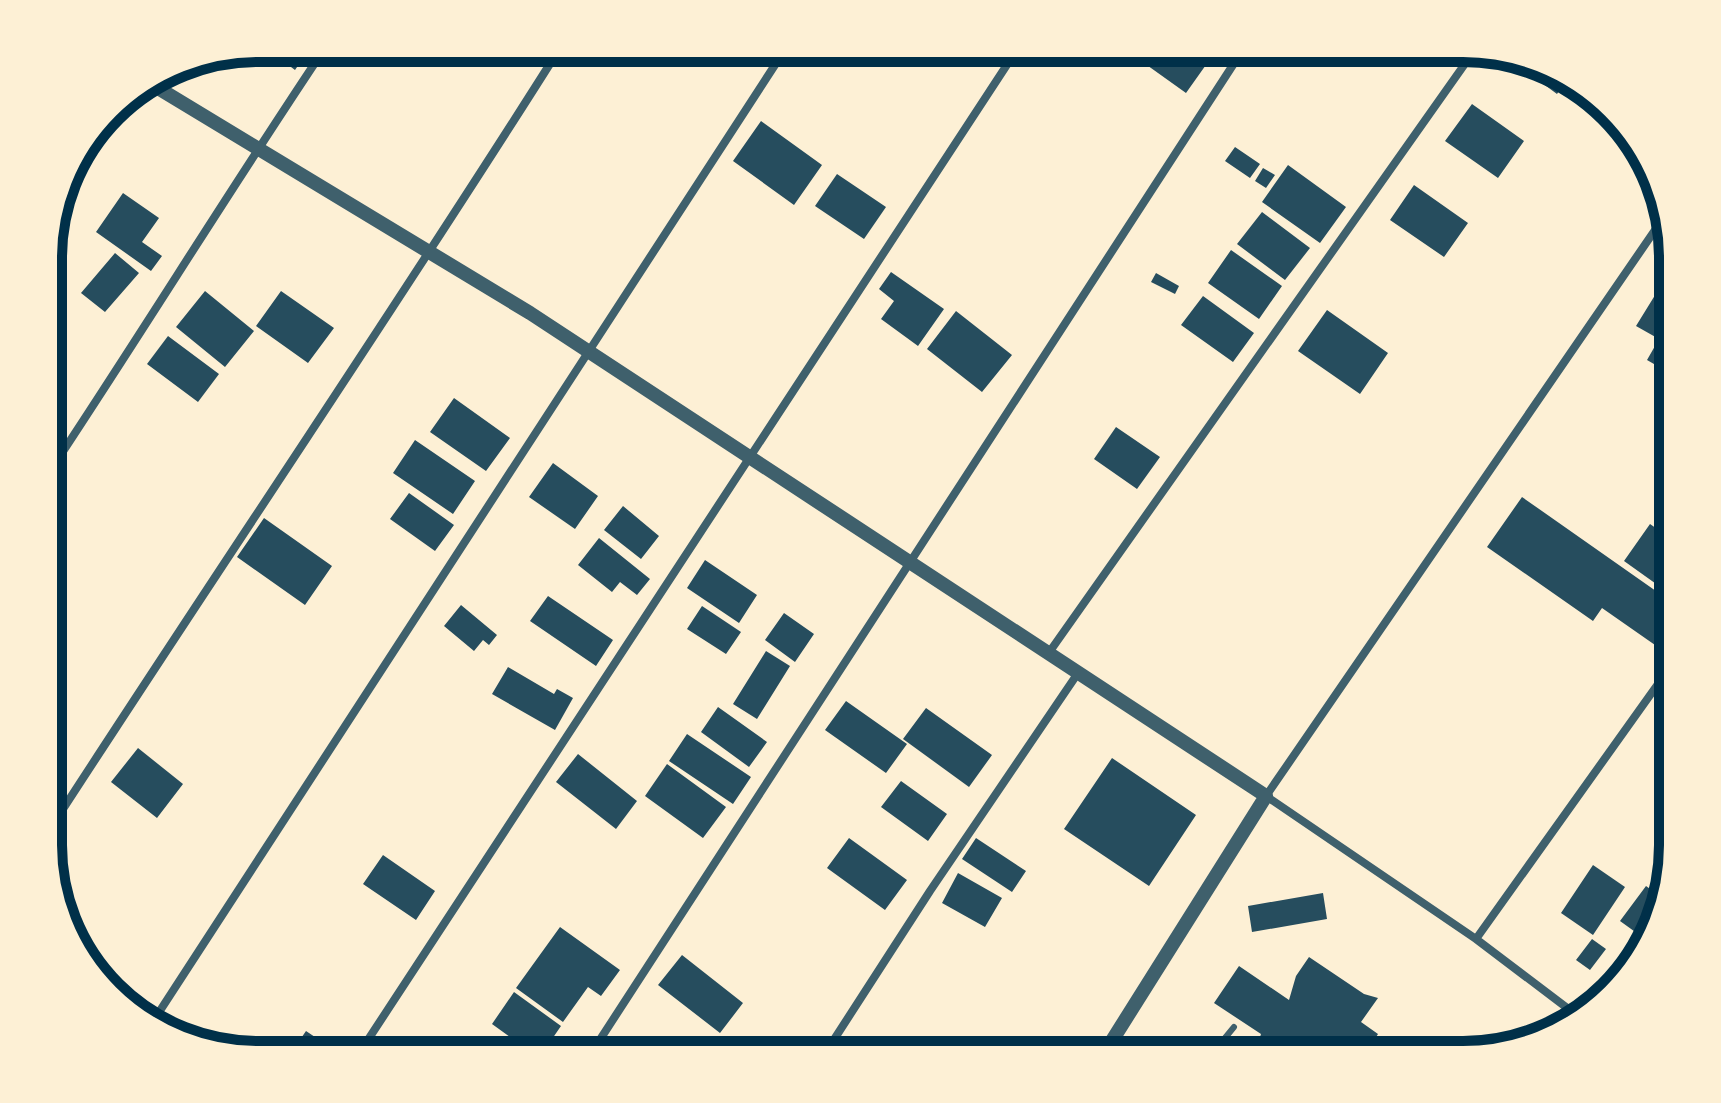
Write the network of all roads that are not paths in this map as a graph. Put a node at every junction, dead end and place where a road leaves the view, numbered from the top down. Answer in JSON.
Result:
{"nodes":[{"id":1,"x":316,"y":62,"type":"edge"},
{"id":2,"x":551,"y":62,"type":"edge"},
{"id":3,"x":777,"y":62,"type":"edge"},
{"id":4,"x":1009,"y":62,"type":"edge"},
{"id":5,"x":1235,"y":62,"type":"edge"},
{"id":6,"x":1466,"y":62,"type":"edge"},
{"id":7,"x":159,"y":89,"type":"edge"},
{"id":8,"x":258,"y":148,"type":"junction"},
{"id":9,"x":1656,"y":228,"type":"edge"},
{"id":10,"x":431,"y":253,"type":"junction"},
{"id":11,"x":589,"y":352,"type":"junction"},
{"id":12,"x":62,"y":453,"type":"edge"},
{"id":13,"x":750,"y":458,"type":"junction"},
{"id":14,"x":910,"y":563,"type":"junction"},
{"id":15,"x":1048,"y":654,"type":"junction"},
{"id":16,"x":1078,"y":673,"type":"junction"},
{"id":17,"x":1659,"y":683,"type":"edge"},
{"id":18,"x":1266,"y":796,"type":"junction"},
{"id":19,"x":62,"y":810,"type":"edge"},
{"id":20,"x":1476,"y":939,"type":"junction"},
{"id":21,"x":1569,"y":1010,"type":"edge"},
{"id":22,"x":158,"y":1013,"type":"edge"},
{"id":23,"x":1234,"y":1027,"type":"dead end"},
{"id":24,"x":367,"y":1041,"type":"edge"},
{"id":25,"x":599,"y":1041,"type":"edge"},
{"id":26,"x":833,"y":1041,"type":"edge"},
{"id":27,"x":1112,"y":1041,"type":"edge"},
{"id":28,"x":1222,"y":1041,"type":"edge"}],
"edges":[{"from":1,"to":8,"type":"street"},
{"from":2,"to":10,"type":"street"},
{"from":3,"to":11,"type":"street"},
{"from":4,"to":13,"type":"street"},
{"from":5,"to":14,"type":"street"},
{"from":6,"to":15,"type":"street"},
{"from":7,"to":8,"type":"street"},
{"from":8,"to":10,"type":"street"},
{"from":8,"to":12,"type":"street"},
{"from":9,"to":18,"type":"street"},
{"from":10,"to":11,"type":"street"},
{"from":10,"to":19,"type":"street"},
{"from":11,"to":13,"type":"street"},
{"from":11,"to":22,"type":"street"},
{"from":13,"to":14,"type":"street"},
{"from":13,"to":24,"type":"street"},
{"from":14,"to":15,"type":"street"},
{"from":14,"to":25,"type":"street"},
{"from":15,"to":16,"type":"street"},
{"from":16,"to":18,"type":"street"},
{"from":16,"to":26,"type":"street"},
{"from":17,"to":20,"type":"street"},
{"from":18,"to":20,"type":"street"},
{"from":18,"to":27,"type":"street"},
{"from":20,"to":21,"type":"street"},
{"from":23,"to":28,"type":"lane"}]}
